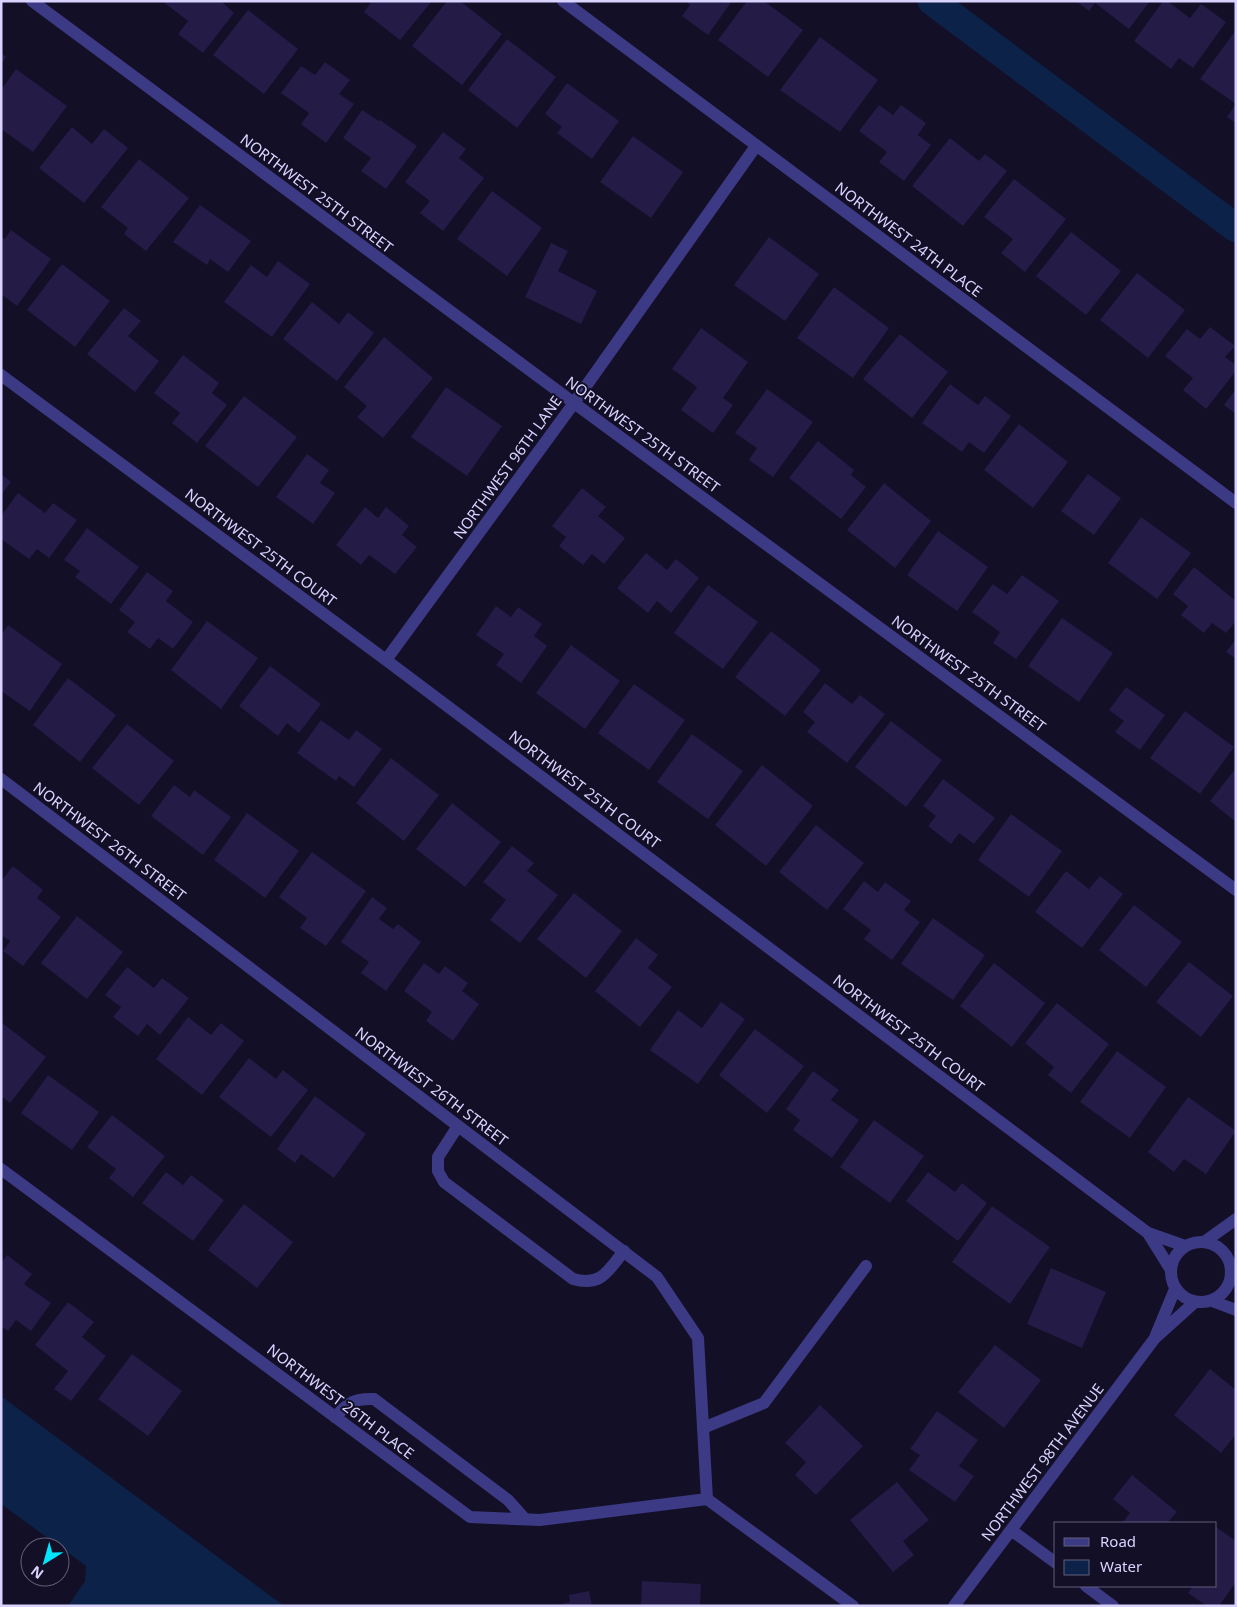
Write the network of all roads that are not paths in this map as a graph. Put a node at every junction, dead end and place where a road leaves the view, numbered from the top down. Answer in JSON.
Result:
{"nodes":[{"id":1,"x":32,"y":1,"type":"edge"},
{"id":2,"x":562,"y":1,"type":"edge"},
{"id":3,"x":756,"y":146,"type":"junction"},
{"id":4,"x":1,"y":375,"type":"edge"},
{"id":5,"x":574,"y":403,"type":"junction"},
{"id":6,"x":1236,"y":503,"type":"edge"},
{"id":7,"x":386,"y":660,"type":"junction"},
{"id":8,"x":1,"y":778,"type":"edge"},
{"id":9,"x":1236,"y":890,"type":"edge"},
{"id":10,"x":458,"y":1126,"type":"junction"},
{"id":11,"x":1,"y":1169,"type":"edge"},
{"id":12,"x":1236,"y":1219,"type":"edge"},
{"id":13,"x":1148,"y":1233,"type":"junction"},
{"id":14,"x":1204,"y":1242,"type":"junction"},
{"id":15,"x":1185,"y":1246,"type":"junction"},
{"id":16,"x":624,"y":1251,"type":"junction"},
{"id":17,"x":1236,"y":1254,"type":"edge"},
{"id":18,"x":866,"y":1266,"type":"dead end"},
{"id":19,"x":1171,"y":1270,"type":"junction"},
{"id":20,"x":1233,"y":1276,"type":"edge"},
{"id":21,"x":1175,"y":1289,"type":"junction"},
{"id":22,"x":1212,"y":1301,"type":"junction"},
{"id":23,"x":1195,"y":1302,"type":"junction"},
{"id":24,"x":1236,"y":1310,"type":"edge"},
{"id":25,"x":1155,"y":1338,"type":"junction"},
{"id":26,"x":336,"y":1417,"type":"junction"},
{"id":27,"x":702,"y":1428,"type":"junction"},
{"id":28,"x":707,"y":1499,"type":"junction"},
{"id":29,"x":525,"y":1520,"type":"junction"},
{"id":30,"x":1011,"y":1530,"type":"junction"},
{"id":31,"x":1054,"y":1562,"type":"edge"},
{"id":32,"x":1087,"y":1587,"type":"edge"},
{"id":33,"x":853,"y":1606,"type":"edge"},
{"id":34,"x":954,"y":1606,"type":"edge"},
{"id":35,"x":1113,"y":1606,"type":"edge"}],
"edges":[{"from":1,"to":5,"type":"street","name":"NORTHWEST 25TH STREET"},
{"from":2,"to":3,"type":"street","name":"NORTHWEST 24TH PLACE"},
{"from":3,"to":5,"type":"street","name":"NORTHWEST 96TH LANE"},
{"from":3,"to":6,"type":"street","name":"NORTHWEST 24TH PLACE"},
{"from":4,"to":7,"type":"street","name":"NORTHWEST 25TH COURT"},
{"from":5,"to":7,"type":"street","name":"NORTHWEST 96TH LANE"},
{"from":5,"to":9,"type":"street","name":"NORTHWEST 25TH STREET"},
{"from":7,"to":13,"type":"street","name":"NORTHWEST 25TH COURT"},
{"from":8,"to":10,"type":"street","name":"NORTHWEST 26TH STREET"},
{"from":10,"to":16,"type":"street","name":"NORTHWEST 26TH STREET"},
{"from":10,"to":16,"type":"street"},
{"from":11,"to":26,"type":"street","name":"NORTHWEST 26TH PLACE"},
{"from":12,"to":14,"type":"street"},
{"from":13,"to":15,"type":"street","name":"NORTHWEST 25TH COURT"},
{"from":13,"to":19,"type":"street","name":"NORTHWEST 25TH COURT"},
{"from":14,"to":15,"type":"street"},
{"from":14,"to":20,"type":"street"},
{"from":15,"to":19,"type":"street"},
{"from":16,"to":27,"type":"street","name":"NORTHWEST 26TH STREET"},
{"from":17,"to":20,"type":"street"},
{"from":18,"to":27,"type":"street"},
{"from":19,"to":21,"type":"street"},
{"from":20,"to":22,"type":"street"},
{"from":21,"to":23,"type":"street"},
{"from":21,"to":25,"type":"street","name":"NORTHWEST 98TH AVENUE"},
{"from":22,"to":23,"type":"street"},
{"from":22,"to":24,"type":"street"},
{"from":23,"to":25,"type":"street","name":"NORTHWEST 98TH AVENUE"},
{"from":25,"to":30,"type":"street","name":"NORTHWEST 98TH AVENUE"},
{"from":26,"to":29,"type":"street","name":"NORTHWEST 26TH PLACE"},
{"from":26,"to":29,"type":"street"},
{"from":27,"to":28,"type":"street","name":"NORTHWEST 26TH STREET"},
{"from":28,"to":29,"type":"street","name":"NORTHWEST 26TH PLACE"},
{"from":28,"to":33,"type":"street"},
{"from":30,"to":31,"type":"street"},
{"from":30,"to":34,"type":"street","name":"NORTHWEST 98TH AVENUE"},
{"from":32,"to":35,"type":"street"}]}
